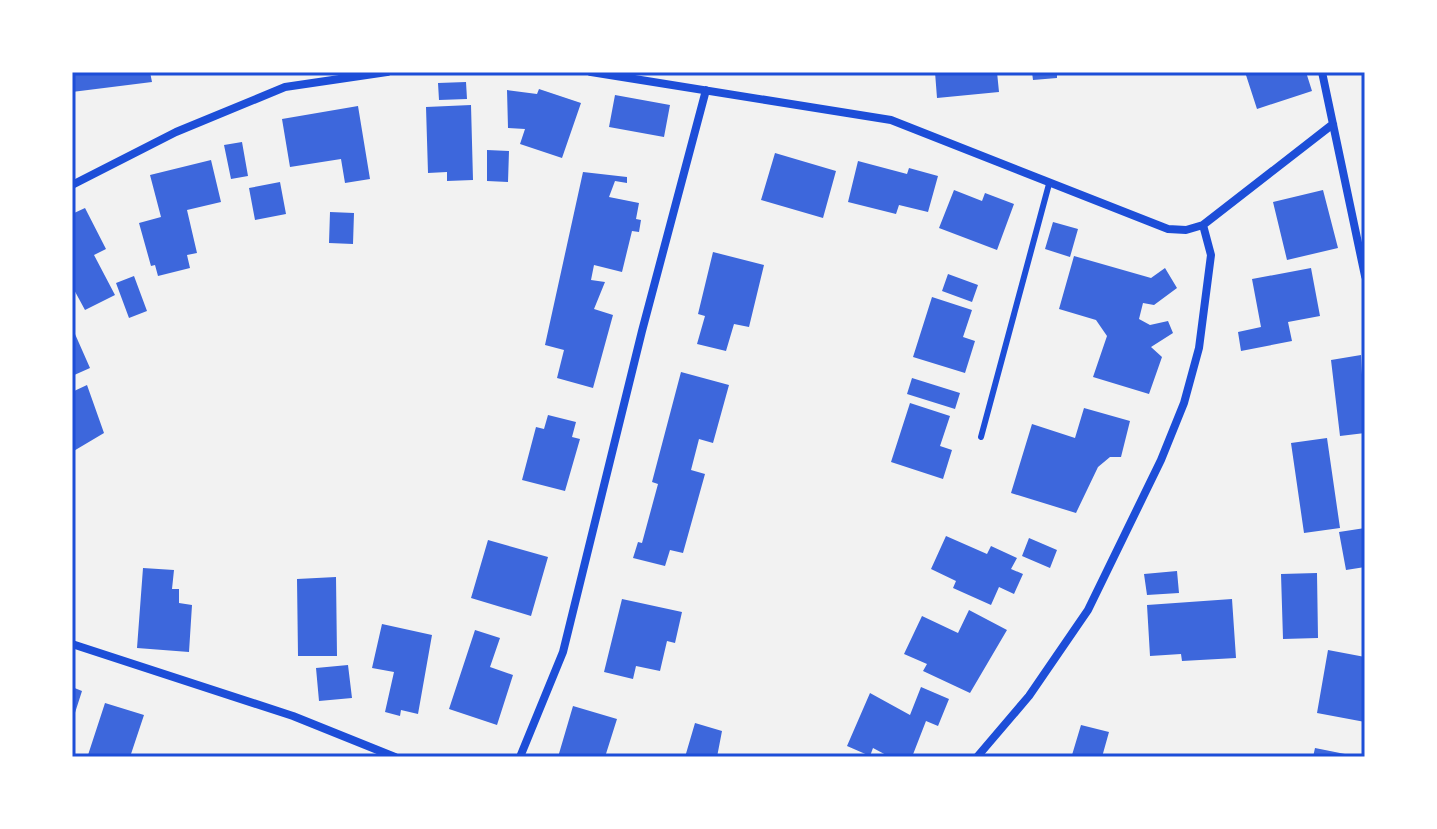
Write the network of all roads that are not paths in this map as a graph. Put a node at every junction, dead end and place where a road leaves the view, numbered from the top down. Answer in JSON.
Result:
{"nodes":[{"id":1,"x":387,"y":72,"type":"edge"},
{"id":2,"x":591,"y":72,"type":"edge"},
{"id":3,"x":1322,"y":72,"type":"edge"},
{"id":4,"x":706,"y":90,"type":"junction"},
{"id":5,"x":1333,"y":124,"type":"junction"},
{"id":6,"x":1049,"y":184,"type":"junction"},
{"id":7,"x":72,"y":185,"type":"edge"},
{"id":8,"x":1203,"y":225,"type":"junction"},
{"id":9,"x":1365,"y":276,"type":"edge"},
{"id":10,"x":981,"y":437,"type":"dead end"},
{"id":11,"x":72,"y":644,"type":"edge"},
{"id":12,"x":395,"y":757,"type":"edge"},
{"id":13,"x":520,"y":757,"type":"edge"},
{"id":14,"x":977,"y":757,"type":"edge"}],
"edges":[{"from":1,"to":7,"type":"street"},
{"from":2,"to":4,"type":"street"},
{"from":3,"to":5,"type":"street"},
{"from":4,"to":6,"type":"street"},
{"from":4,"to":13,"type":"street"},
{"from":5,"to":8,"type":"street"},
{"from":5,"to":9,"type":"street"},
{"from":6,"to":8,"type":"street"},
{"from":6,"to":10,"type":"lane"},
{"from":8,"to":14,"type":"street"},
{"from":11,"to":12,"type":"street"}]}
